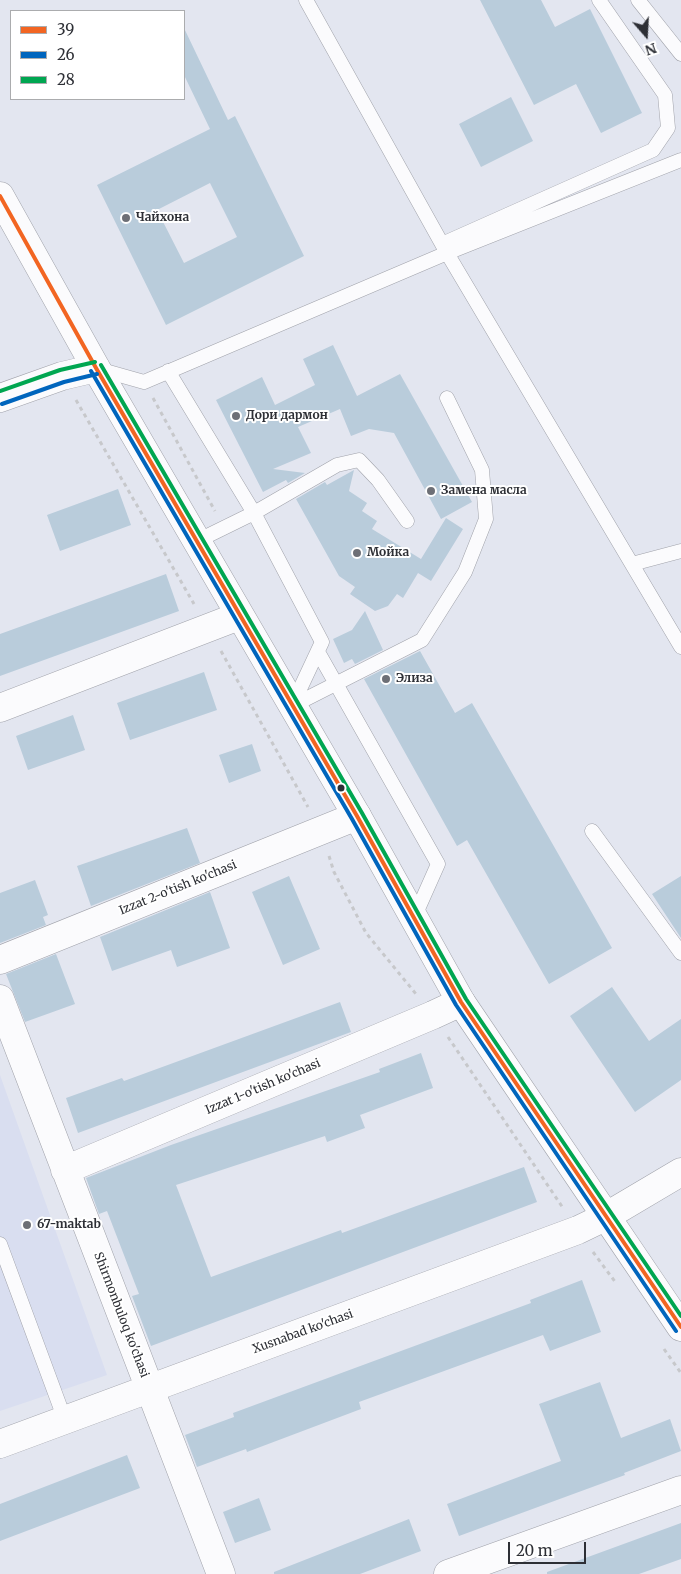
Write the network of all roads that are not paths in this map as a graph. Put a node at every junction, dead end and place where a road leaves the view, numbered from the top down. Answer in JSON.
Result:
{"nodes":[{"id":1,"x":306,"y":0,"type":"edge"},
{"id":2,"x":599,"y":0,"type":"edge"},
{"id":3,"x":638,"y":0,"type":"edge"},
{"id":4,"x":681,"y":54,"type":"edge"},
{"id":5,"x":681,"y":160,"type":"edge"},
{"id":6,"x":0,"y":196,"type":"edge"},
{"id":7,"x":444,"y":248,"type":"junction"},
{"id":8,"x":96,"y":368,"type":"junction"},
{"id":9,"x":168,"y":371,"type":"junction"},
{"id":10,"x":0,"y":398,"type":"edge"},
{"id":11,"x":447,"y":398,"type":"dead end"},
{"id":12,"x":254,"y":512,"type":"junction"},
{"id":13,"x":407,"y":521,"type":"dead end"},
{"id":14,"x":197,"y":541,"type":"junction"},
{"id":15,"x":681,"y":550,"type":"edge"},
{"id":16,"x":632,"y":564,"type":"junction"},
{"id":17,"x":239,"y":616,"type":"junction"},
{"id":18,"x":681,"y":647,"type":"edge"},
{"id":19,"x":318,"y":652,"type":"junction"},
{"id":20,"x":335,"y":683,"type":"junction"},
{"id":21,"x":292,"y":706,"type":"junction"},
{"id":22,"x":0,"y":708,"type":"edge"},
{"id":23,"x":357,"y":816,"type":"junction"},
{"id":24,"x":592,"y":831,"type":"dead end"},
{"id":25,"x":414,"y":918,"type":"junction"},
{"id":26,"x":681,"y":953,"type":"edge"},
{"id":27,"x":0,"y":960,"type":"edge"},
{"id":28,"x":0,"y":999,"type":"edge"},
{"id":29,"x":460,"y":1002,"type":"junction"},
{"id":30,"x":65,"y":1170,"type":"junction"},
{"id":31,"x":681,"y":1172,"type":"edge"},
{"id":32,"x":605,"y":1217,"type":"junction"},
{"id":33,"x":0,"y":1244,"type":"edge"},
{"id":34,"x":681,"y":1327,"type":"edge"},
{"id":35,"x":150,"y":1388,"type":"junction"},
{"id":36,"x":65,"y":1420,"type":"junction"},
{"id":37,"x":0,"y":1444,"type":"edge"},
{"id":38,"x":681,"y":1490,"type":"edge"},
{"id":39,"x":221,"y":1574,"type":"edge"},
{"id":40,"x":448,"y":1574,"type":"edge"}],
"edges":[{"from":1,"to":7,"type":"lane"},
{"from":2,"to":7,"type":"lane"},
{"from":3,"to":4,"type":"lane"},
{"from":5,"to":7,"type":"lane"},
{"from":6,"to":8,"type":"street"},
{"from":7,"to":9,"type":"lane"},
{"from":7,"to":16,"type":"lane"},
{"from":8,"to":9,"type":"lane"},
{"from":8,"to":10,"type":"street"},
{"from":8,"to":14,"type":"street"},
{"from":9,"to":12,"type":"lane"},
{"from":11,"to":20,"type":"lane"},
{"from":12,"to":13,"type":"lane"},
{"from":12,"to":14,"type":"lane"},
{"from":12,"to":19,"type":"lane"},
{"from":14,"to":17,"type":"street"},
{"from":15,"to":16,"type":"lane"},
{"from":16,"to":18,"type":"lane"},
{"from":17,"to":21,"type":"street"},
{"from":17,"to":22,"type":"street"},
{"from":19,"to":20,"type":"lane"},
{"from":19,"to":21,"type":"lane"},
{"from":20,"to":21,"type":"lane"},
{"from":20,"to":25,"type":"lane"},
{"from":21,"to":23,"type":"street"},
{"from":23,"to":25,"type":"street"},
{"from":23,"to":27,"type":"street","name":"Izzat 2-o'tish ko'chasi"},
{"from":24,"to":26,"type":"lane"},
{"from":25,"to":29,"type":"street"},
{"from":28,"to":30,"type":"street","name":"Shirmonbuloq ko'chasi"},
{"from":29,"to":30,"type":"street","name":"Izzat 1-o'tish ko'chasi"},
{"from":29,"to":32,"type":"street"},
{"from":30,"to":35,"type":"street","name":"Shirmonbuloq ko'chasi"},
{"from":31,"to":32,"type":"street","name":"Xusnabad ko'chasi"},
{"from":32,"to":34,"type":"street"},
{"from":32,"to":35,"type":"street","name":"Xusnabad ko'chasi"},
{"from":33,"to":36,"type":"lane"},
{"from":35,"to":36,"type":"street","name":"Xusnabad ko'chasi"},
{"from":35,"to":39,"type":"street","name":"Shirmonbuloq ko'chasi"},
{"from":36,"to":37,"type":"street","name":"Xusnabad ko'chasi"},
{"from":38,"to":40,"type":"street"}]}
